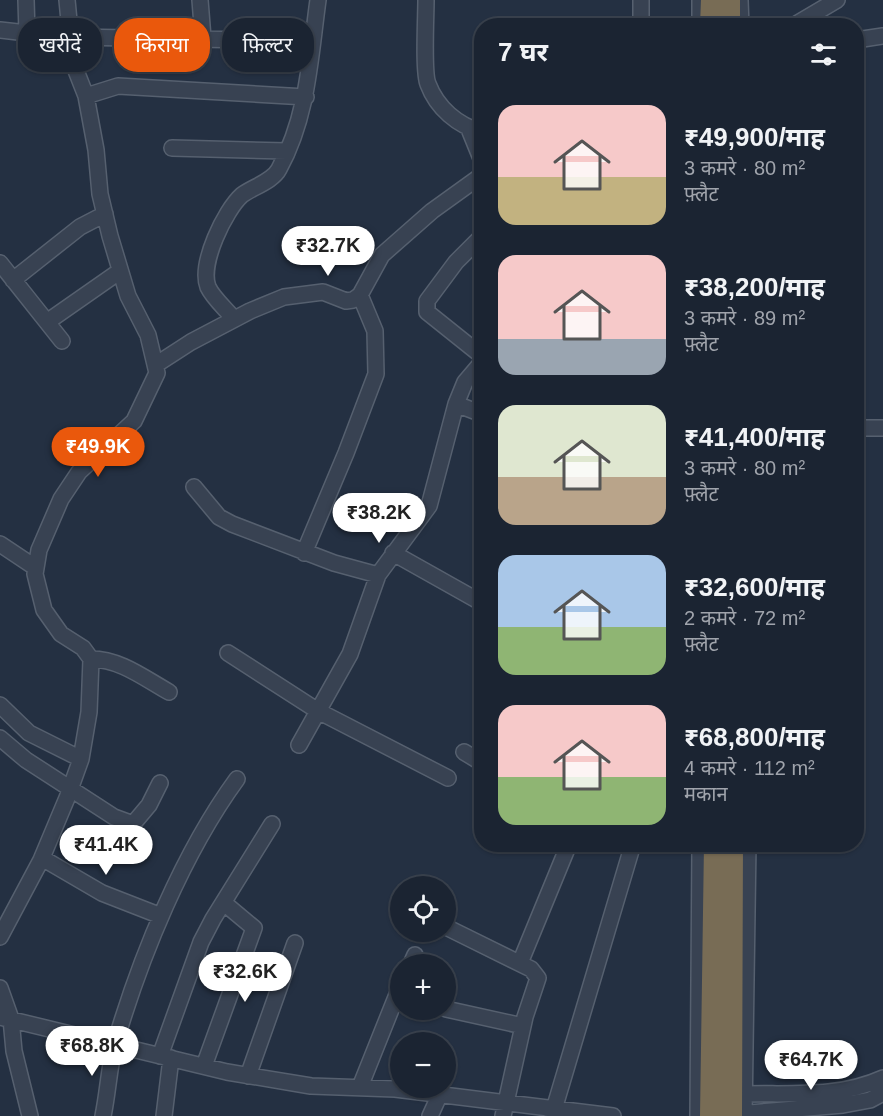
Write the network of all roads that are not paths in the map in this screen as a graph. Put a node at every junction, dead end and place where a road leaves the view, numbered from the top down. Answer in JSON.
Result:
{"nodes":[{"id":1,"x":26,"y":0,"type":"edge"},
{"id":2,"x":67,"y":0,"type":"edge"},
{"id":3,"x":200,"y":0,"type":"edge"},
{"id":4,"x":318,"y":0,"type":"edge"},
{"id":5,"x":426,"y":0,"type":"edge"},
{"id":6,"x":641,"y":0,"type":"edge"},
{"id":7,"x":700,"y":0,"type":"edge"},
{"id":8,"x":712,"y":0,"type":"edge"},
{"id":9,"x":729,"y":0,"type":"edge"},
{"id":10,"x":740,"y":0,"type":"edge"},
{"id":11,"x":837,"y":0,"type":"edge"},
{"id":12,"x":27,"y":18,"type":"edge"},
{"id":13,"x":68,"y":18,"type":"edge"},
{"id":14,"x":201,"y":18,"type":"edge"},
{"id":15,"x":641,"y":18,"type":"edge"},
{"id":16,"x":700,"y":18,"type":"edge"},
{"id":17,"x":711,"y":18,"type":"edge"},
{"id":18,"x":729,"y":18,"type":"edge"},
{"id":19,"x":741,"y":18,"type":"edge"},
{"id":20,"x":807,"y":18,"type":"edge"},
{"id":21,"x":314,"y":27,"type":"edge"},
{"id":22,"x":0,"y":30,"type":"edge"},
{"id":23,"x":18,"y":32,"type":"edge"},
{"id":24,"x":883,"y":36,"type":"edge"},
{"id":25,"x":864,"y":39,"type":"edge"},
{"id":26,"x":78,"y":72,"type":"edge"},
{"id":27,"x":311,"y":72,"type":"edge"},
{"id":28,"x":86,"y":96,"type":"junction"},
{"id":29,"x":306,"y":97,"type":"junction"},
{"id":30,"x":474,"y":130,"type":"edge"},
{"id":31,"x":172,"y":148,"type":"dead end"},
{"id":32,"x":287,"y":151,"type":"junction"},
{"id":33,"x":474,"y":181,"type":"edge"},
{"id":34,"x":105,"y":214,"type":"junction"},
{"id":35,"x":474,"y":244,"type":"edge"},
{"id":36,"x":0,"y":263,"type":"edge"},
{"id":37,"x":120,"y":271,"type":"junction"},
{"id":38,"x":13,"y":280,"type":"junction"},
{"id":39,"x":360,"y":295,"type":"junction"},
{"id":40,"x":234,"y":319,"type":"junction"},
{"id":41,"x":47,"y":322,"type":"junction"},
{"id":42,"x":62,"y":341,"type":"dead end"},
{"id":43,"x":474,"y":350,"type":"edge"},
{"id":44,"x":157,"y":364,"type":"junction"},
{"id":45,"x":474,"y":371,"type":"edge"},
{"id":46,"x":456,"y":404,"type":"junction"},
{"id":47,"x":474,"y":411,"type":"edge"},
{"id":48,"x":864,"y":428,"type":"edge"},
{"id":49,"x":883,"y":428,"type":"edge"},
{"id":50,"x":194,"y":487,"type":"dead end"},
{"id":51,"x":0,"y":544,"type":"edge"},
{"id":52,"x":304,"y":553,"type":"junction"},
{"id":53,"x":393,"y":553,"type":"junction"},
{"id":54,"x":36,"y":568,"type":"junction"},
{"id":55,"x":378,"y":575,"type":"junction"},
{"id":56,"x":474,"y":599,"type":"edge"},
{"id":57,"x":228,"y":653,"type":"dead end"},
{"id":58,"x":91,"y":659,"type":"junction"},
{"id":59,"x":169,"y":692,"type":"dead end"},
{"id":60,"x":0,"y":705,"type":"edge"},
{"id":61,"x":318,"y":711,"type":"junction"},
{"id":62,"x":0,"y":738,"type":"edge"},
{"id":63,"x":299,"y":745,"type":"dead end"},
{"id":64,"x":464,"y":752,"type":"dead end"},
{"id":65,"x":474,"y":758,"type":"edge"},
{"id":66,"x":81,"y":759,"type":"junction"},
{"id":67,"x":237,"y":778,"type":"dead end"},
{"id":68,"x":448,"y":778,"type":"dead end"},
{"id":69,"x":160,"y":783,"type":"dead end"},
{"id":70,"x":71,"y":787,"type":"junction"},
{"id":71,"x":272,"y":824,"type":"dead end"},
{"id":72,"x":566,"y":852,"type":"edge"},
{"id":73,"x":631,"y":852,"type":"edge"},
{"id":74,"x":700,"y":852,"type":"edge"},
{"id":75,"x":715,"y":852,"type":"edge"},
{"id":76,"x":746,"y":852,"type":"edge"},
{"id":77,"x":746,"y":852,"type":"edge"},
{"id":78,"x":42,"y":858,"type":"junction"},
{"id":79,"x":224,"y":903,"type":"junction"},
{"id":80,"x":161,"y":916,"type":"junction"},
{"id":81,"x":456,"y":932,"type":"edge"},
{"id":82,"x":0,"y":938,"type":"edge"},
{"id":83,"x":296,"y":943,"type":"dead end"},
{"id":84,"x":520,"y":963,"type":"junction"},
{"id":85,"x":0,"y":988,"type":"edge"},
{"id":86,"x":456,"y":1011,"type":"edge"},
{"id":87,"x":390,"y":1012,"type":"edge"},
{"id":88,"x":5,"y":1018,"type":"edge"},
{"id":89,"x":523,"y":1026,"type":"junction"},
{"id":90,"x":115,"y":1045,"type":"junction"},
{"id":91,"x":165,"y":1057,"type":"junction"},
{"id":92,"x":204,"y":1066,"type":"junction"},
{"id":93,"x":248,"y":1076,"type":"junction"},
{"id":94,"x":883,"y":1078,"type":"edge"},
{"id":95,"x":360,"y":1087,"type":"junction"},
{"id":96,"x":390,"y":1090,"type":"edge"},
{"id":97,"x":745,"y":1094,"type":"junction"},
{"id":98,"x":871,"y":1094,"type":"edge"},
{"id":99,"x":438,"y":1098,"type":"edge"},
{"id":100,"x":456,"y":1098,"type":"edge"},
{"id":101,"x":505,"y":1109,"type":"edge"},
{"id":102,"x":553,"y":1112,"type":"edge"},
{"id":103,"x":738,"y":1115,"type":"edge"},
{"id":104,"x":30,"y":1116,"type":"edge"},
{"id":105,"x":103,"y":1116,"type":"edge"},
{"id":106,"x":164,"y":1116,"type":"edge"},
{"id":107,"x":430,"y":1116,"type":"edge"},
{"id":108,"x":613,"y":1116,"type":"edge"},
{"id":109,"x":698,"y":1116,"type":"edge"},
{"id":110,"x":711,"y":1116,"type":"edge"},
{"id":111,"x":864,"y":1116,"type":"edge"}],
"edges":[{"from":1,"to":12,"type":"street"},
{"from":2,"to":13,"type":"street"},
{"from":3,"to":14,"type":"street"},
{"from":4,"to":21,"type":"street"},
{"from":5,"to":30,"type":"street"},
{"from":6,"to":15,"type":"street"},
{"from":7,"to":16,"type":"street"},
{"from":8,"to":17,"type":"highway"},
{"from":9,"to":18,"type":"highway"},
{"from":10,"to":19,"type":"street"},
{"from":11,"to":20,"type":"street"},
{"from":22,"to":23,"type":"street"},
{"from":24,"to":25,"type":"street"},
{"from":26,"to":28,"type":"street"},
{"from":27,"to":29,"type":"street"},
{"from":28,"to":29,"type":"street"},
{"from":28,"to":34,"type":"street"},
{"from":29,"to":32,"type":"street"},
{"from":31,"to":32,"type":"street"},
{"from":32,"to":40,"type":"street"},
{"from":33,"to":39,"type":"street"},
{"from":34,"to":37,"type":"street"},
{"from":34,"to":38,"type":"street"},
{"from":35,"to":43,"type":"street"},
{"from":36,"to":38,"type":"street"},
{"from":37,"to":41,"type":"street"},
{"from":37,"to":44,"type":"street"},
{"from":38,"to":41,"type":"street"},
{"from":39,"to":40,"type":"street"},
{"from":39,"to":52,"type":"street"},
{"from":40,"to":44,"type":"street"},
{"from":41,"to":42,"type":"street"},
{"from":44,"to":54,"type":"street"},
{"from":45,"to":46,"type":"street"},
{"from":46,"to":47,"type":"street"},
{"from":46,"to":53,"type":"street"},
{"from":48,"to":49,"type":"street"},
{"from":50,"to":52,"type":"street"},
{"from":51,"to":54,"type":"street"},
{"from":52,"to":55,"type":"street"},
{"from":53,"to":55,"type":"street"},
{"from":53,"to":56,"type":"street"},
{"from":54,"to":58,"type":"street"},
{"from":55,"to":61,"type":"street"},
{"from":57,"to":61,"type":"street"},
{"from":58,"to":59,"type":"street"},
{"from":58,"to":66,"type":"street"},
{"from":60,"to":66,"type":"street"},
{"from":61,"to":63,"type":"street"},
{"from":61,"to":68,"type":"street"},
{"from":62,"to":70,"type":"street"},
{"from":64,"to":65,"type":"street"},
{"from":66,"to":70,"type":"street"},
{"from":67,"to":80,"type":"street"},
{"from":69,"to":70,"type":"street"},
{"from":70,"to":78,"type":"street"},
{"from":71,"to":79,"type":"street"},
{"from":72,"to":84,"type":"street"},
{"from":73,"to":102,"type":"street"},
{"from":74,"to":109,"type":"street"},
{"from":75,"to":110,"type":"highway"},
{"from":76,"to":97,"type":"street"},
{"from":77,"to":103,"type":"highway"},
{"from":78,"to":80,"type":"street"},
{"from":78,"to":82,"type":"street"},
{"from":79,"to":91,"type":"street"},
{"from":79,"to":92,"type":"street"},
{"from":80,"to":90,"type":"street"},
{"from":81,"to":84,"type":"street"},
{"from":83,"to":93,"type":"street"},
{"from":84,"to":89,"type":"street"},
{"from":85,"to":88,"type":"street"},
{"from":86,"to":89,"type":"street"},
{"from":87,"to":95,"type":"street"},
{"from":88,"to":90,"type":"street"},
{"from":88,"to":104,"type":"street"},
{"from":89,"to":101,"type":"street"},
{"from":90,"to":91,"type":"street"},
{"from":90,"to":105,"type":"street"},
{"from":91,"to":92,"type":"street"},
{"from":91,"to":106,"type":"street"},
{"from":92,"to":93,"type":"street"},
{"from":93,"to":95,"type":"street"},
{"from":94,"to":98,"type":"street"},
{"from":95,"to":96,"type":"street"},
{"from":97,"to":98,"type":"street"},
{"from":97,"to":103,"type":"street"},
{"from":98,"to":103,"type":"street"},
{"from":98,"to":111,"type":"street"},
{"from":99,"to":107,"type":"street"},
{"from":100,"to":101,"type":"street"},
{"from":101,"to":102,"type":"street"},
{"from":102,"to":108,"type":"street"}]}
